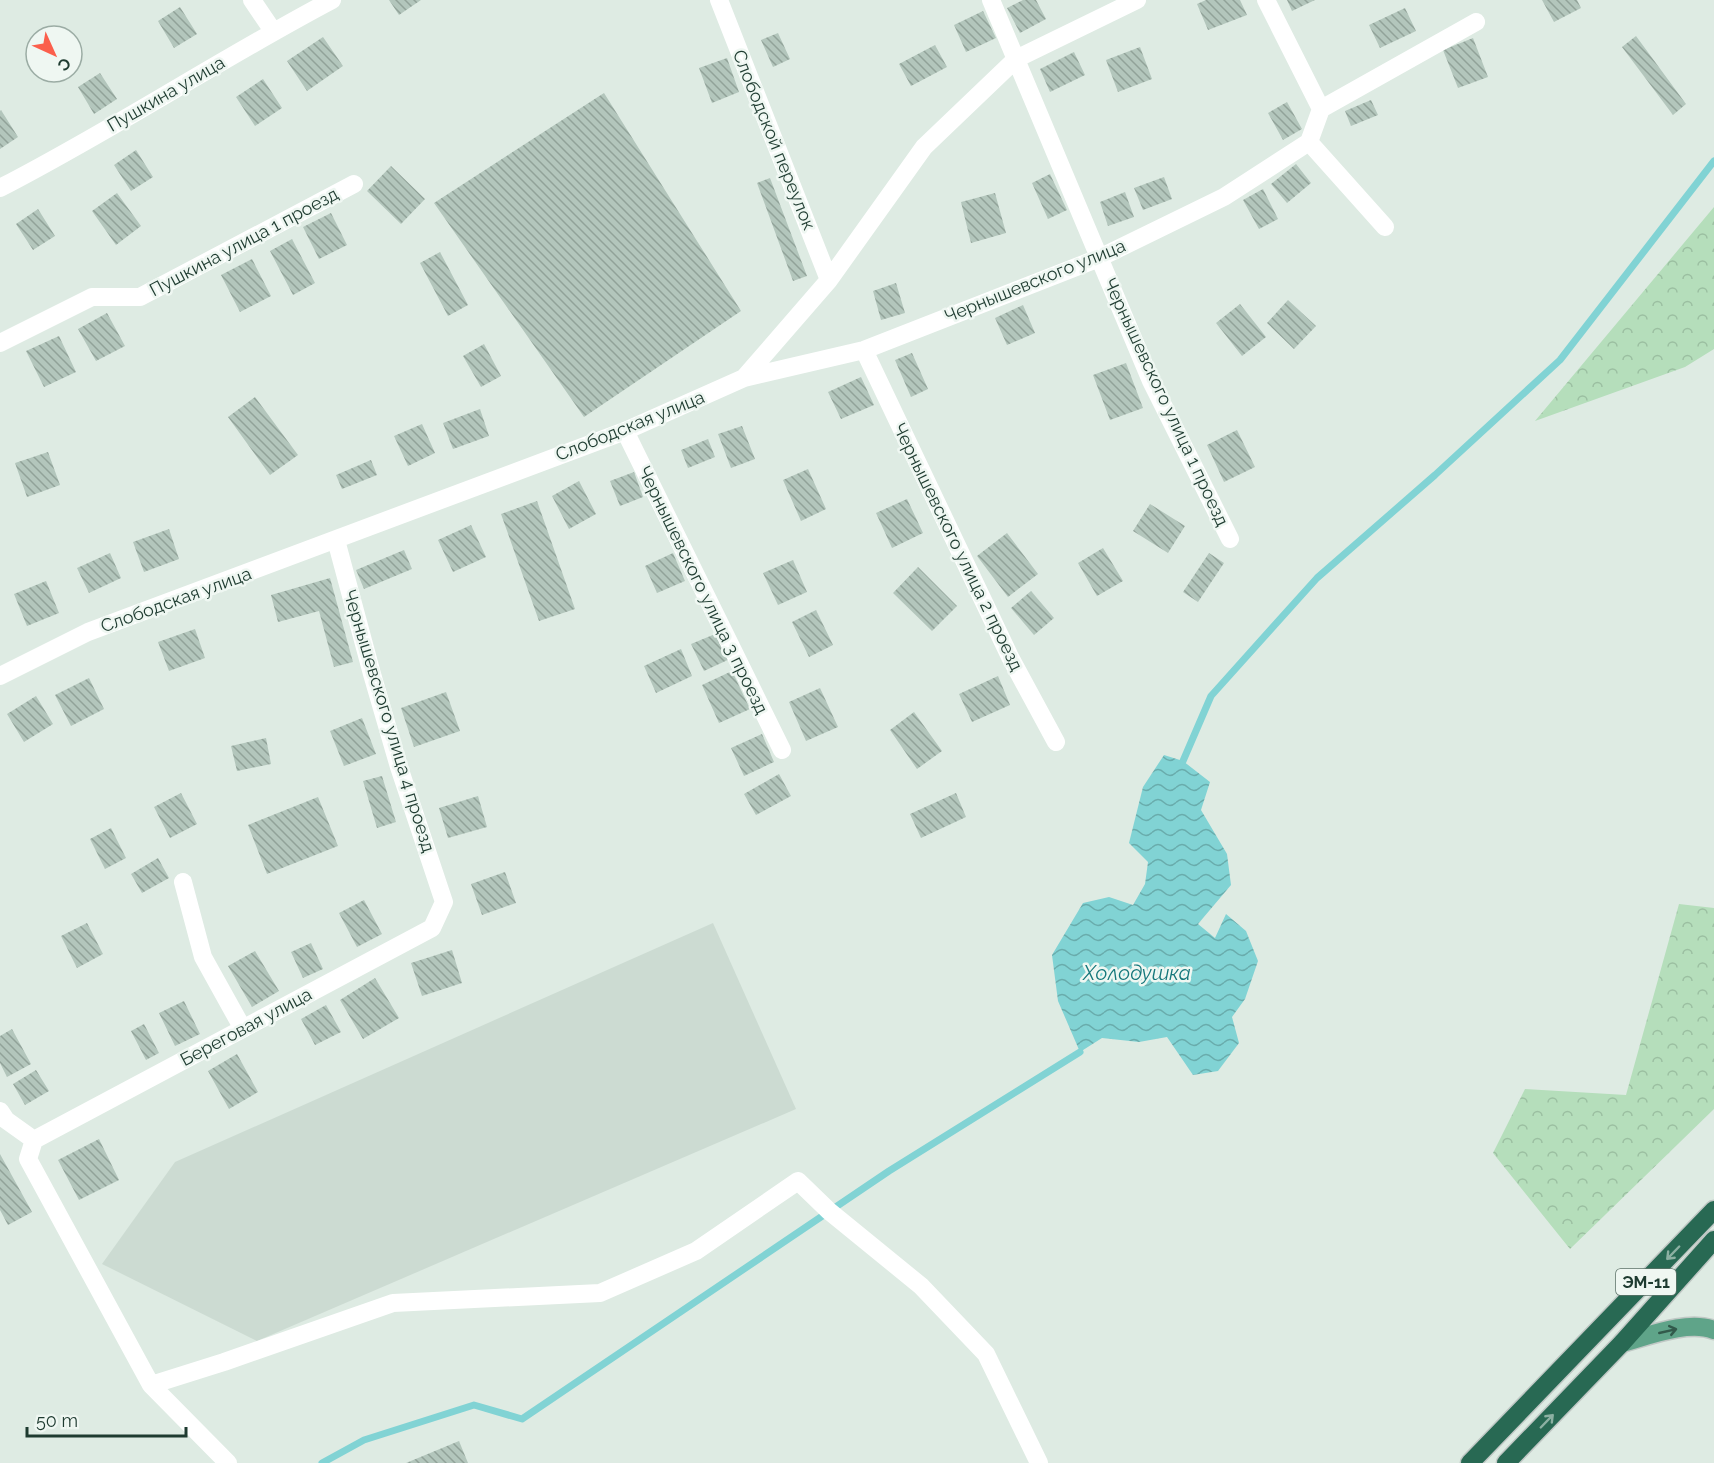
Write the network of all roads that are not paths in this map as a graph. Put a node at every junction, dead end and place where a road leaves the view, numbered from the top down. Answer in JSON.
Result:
{"nodes":[{"id":1,"x":252,"y":0,"type":"edge"},
{"id":2,"x":332,"y":0,"type":"edge"},
{"id":3,"x":719,"y":0,"type":"edge"},
{"id":4,"x":991,"y":0,"type":"edge"},
{"id":5,"x":1137,"y":0,"type":"edge"},
{"id":6,"x":1266,"y":0,"type":"edge"},
{"id":7,"x":1476,"y":22,"type":"dead end"},
{"id":8,"x":273,"y":31,"type":"junction"},
{"id":9,"x":1016,"y":59,"type":"junction"},
{"id":10,"x":1321,"y":109,"type":"junction"},
{"id":11,"x":1309,"y":142,"type":"junction"},
{"id":12,"x":354,"y":184,"type":"dead end"},
{"id":13,"x":0,"y":188,"type":"edge"},
{"id":14,"x":1385,"y":227,"type":"dead end"},
{"id":15,"x":1099,"y":258,"type":"junction"},
{"id":16,"x":830,"y":280,"type":"junction"},
{"id":17,"x":0,"y":343,"type":"edge"},
{"id":18,"x":864,"y":350,"type":"junction"},
{"id":19,"x":744,"y":378,"type":"junction"},
{"id":20,"x":625,"y":431,"type":"junction"},
{"id":21,"x":1230,"y":539,"type":"dead end"},
{"id":22,"x":336,"y":540,"type":"junction"},
{"id":23,"x":0,"y":676,"type":"edge"},
{"id":24,"x":1056,"y":742,"type":"dead end"},
{"id":25,"x":782,"y":750,"type":"dead end"},
{"id":26,"x":183,"y":882,"type":"dead end"},
{"id":27,"x":444,"y":902,"type":"joint"},
{"id":28,"x":243,"y":1029,"type":"junction"},
{"id":29,"x":0,"y":1111,"type":"edge"},
{"id":30,"x":34,"y":1140,"type":"junction"},
{"id":31,"x":1714,"y":1210,"type":"edge"},
{"id":32,"x":1714,"y":1240,"type":"edge"},
{"id":33,"x":1714,"y":1330,"type":"edge"},
{"id":34,"x":1622,"y":1343,"type":"junction"},
{"id":35,"x":152,"y":1385,"type":"junction"},
{"id":36,"x":228,"y":1463,"type":"edge"},
{"id":37,"x":1039,"y":1463,"type":"edge"},
{"id":38,"x":1470,"y":1463,"type":"edge"},
{"id":39,"x":1506,"y":1463,"type":"edge"}],
"edges":[{"from":1,"to":8,"type":"street"},
{"from":2,"to":8,"type":"street","name":"Пушкина улица"},
{"from":3,"to":16,"type":"street","name":"Слободской переулок"},
{"from":4,"to":9,"type":"street","name":"Чернышевского улица 1 проезд"},
{"from":5,"to":9,"type":"street","name":"Слободская улица"},
{"from":6,"to":10,"type":"street"},
{"from":7,"to":10,"type":"street"},
{"from":8,"to":13,"type":"street","name":"Пушкина улица"},
{"from":9,"to":15,"type":"street","name":"Чернышевского улица 1 проезд"},
{"from":9,"to":16,"type":"street","name":"Слободская улица"},
{"from":10,"to":11,"type":"street"},
{"from":11,"to":14,"type":"street"},
{"from":11,"to":15,"type":"street","name":"Чернышевского улица"},
{"from":12,"to":17,"type":"street","name":"Пушкина улица 1 проезд"},
{"from":15,"to":18,"type":"street","name":"Чернышевского улица"},
{"from":15,"to":21,"type":"street","name":"Чернышевского улица 1 проезд"},
{"from":16,"to":19,"type":"street","name":"Слободская улица"},
{"from":18,"to":19,"type":"street","name":"Чернышевского улица"},
{"from":18,"to":24,"type":"street","name":"Чернышевского улица 2 проезд"},
{"from":19,"to":20,"type":"street","name":"Слободская улица"},
{"from":20,"to":22,"type":"street","name":"Слободская улица"},
{"from":20,"to":25,"type":"street","name":"Чернышевского улица 3 проезд"},
{"from":22,"to":23,"type":"street","name":"Слободская улица"},
{"from":22,"to":27,"type":"street","name":"Чернышевского улица 4 проезд"},
{"from":26,"to":28,"type":"street"},
{"from":27,"to":28,"type":"street","name":"Береговая улица"},
{"from":28,"to":30,"type":"street","name":"Береговая улица"},
{"from":29,"to":30,"type":"street"},
{"from":30,"to":35,"type":"street"},
{"from":31,"to":38,"type":"highway","number":"ЭМ-11","one_way":true},
{"from":32,"to":34,"type":"highway","number":"ЭМ-11"},
{"from":34,"to":33,"type":"main road","one_way":true},
{"from":39,"to":34,"type":"highway","number":"ЭМ-11","one_way":true},
{"from":35,"to":36,"type":"street"},
{"from":35,"to":37,"type":"street"}]}
